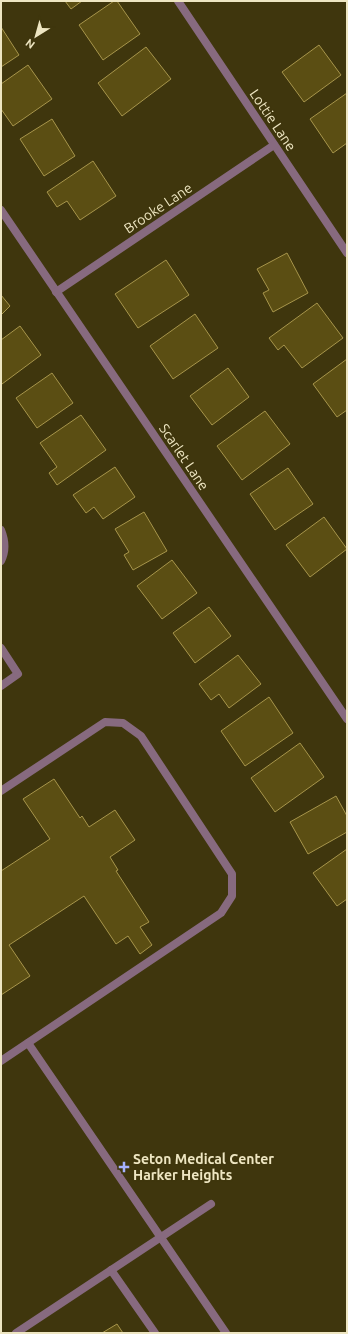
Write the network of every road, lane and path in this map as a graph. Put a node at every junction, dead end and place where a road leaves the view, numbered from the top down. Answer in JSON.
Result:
{"nodes":[{"id":1,"x":178,"y":1,"type":"edge"},
{"id":2,"x":274,"y":145,"type":"junction"},
{"id":3,"x":1,"y":210,"type":"edge"},
{"id":4,"x":347,"y":254,"type":"edge"},
{"id":5,"x":56,"y":292,"type":"junction"},
{"id":6,"x":1,"y":530,"type":"edge"},
{"id":7,"x":1,"y":561,"type":"edge"},
{"id":8,"x":1,"y":648,"type":"edge"},
{"id":9,"x":1,"y":686,"type":"edge"},
{"id":10,"x":347,"y":719,"type":"edge"},
{"id":11,"x":1,"y":791,"type":"edge"},
{"id":12,"x":28,"y":1043,"type":"junction"},
{"id":13,"x":1,"y":1061,"type":"edge"},
{"id":14,"x":211,"y":1204,"type":"dead end"},
{"id":15,"x":160,"y":1237,"type":"junction"},
{"id":16,"x":111,"y":1270,"type":"junction"},
{"id":17,"x":16,"y":1333,"type":"edge"},
{"id":18,"x":155,"y":1333,"type":"edge"},
{"id":19,"x":226,"y":1333,"type":"edge"}],
"edges":[{"from":1,"to":2,"type":"street","name":"Lottie Lane"},
{"from":2,"to":4,"type":"street","name":"Lottie Lane"},
{"from":2,"to":5,"type":"street","name":"Brooke Lane"},
{"from":3,"to":5,"type":"street","name":"Scarlet Lane"},
{"from":5,"to":10,"type":"street","name":"Scarlet Lane"},
{"from":6,"to":7,"type":"street"},
{"from":8,"to":9,"type":"street"},
{"from":11,"to":12,"type":"street"},
{"from":12,"to":13,"type":"street"},
{"from":12,"to":15,"type":"street"},
{"from":14,"to":15,"type":"street"},
{"from":15,"to":16,"type":"street"},
{"from":15,"to":19,"type":"street"},
{"from":16,"to":17,"type":"street"},
{"from":16,"to":18,"type":"street"}]}
